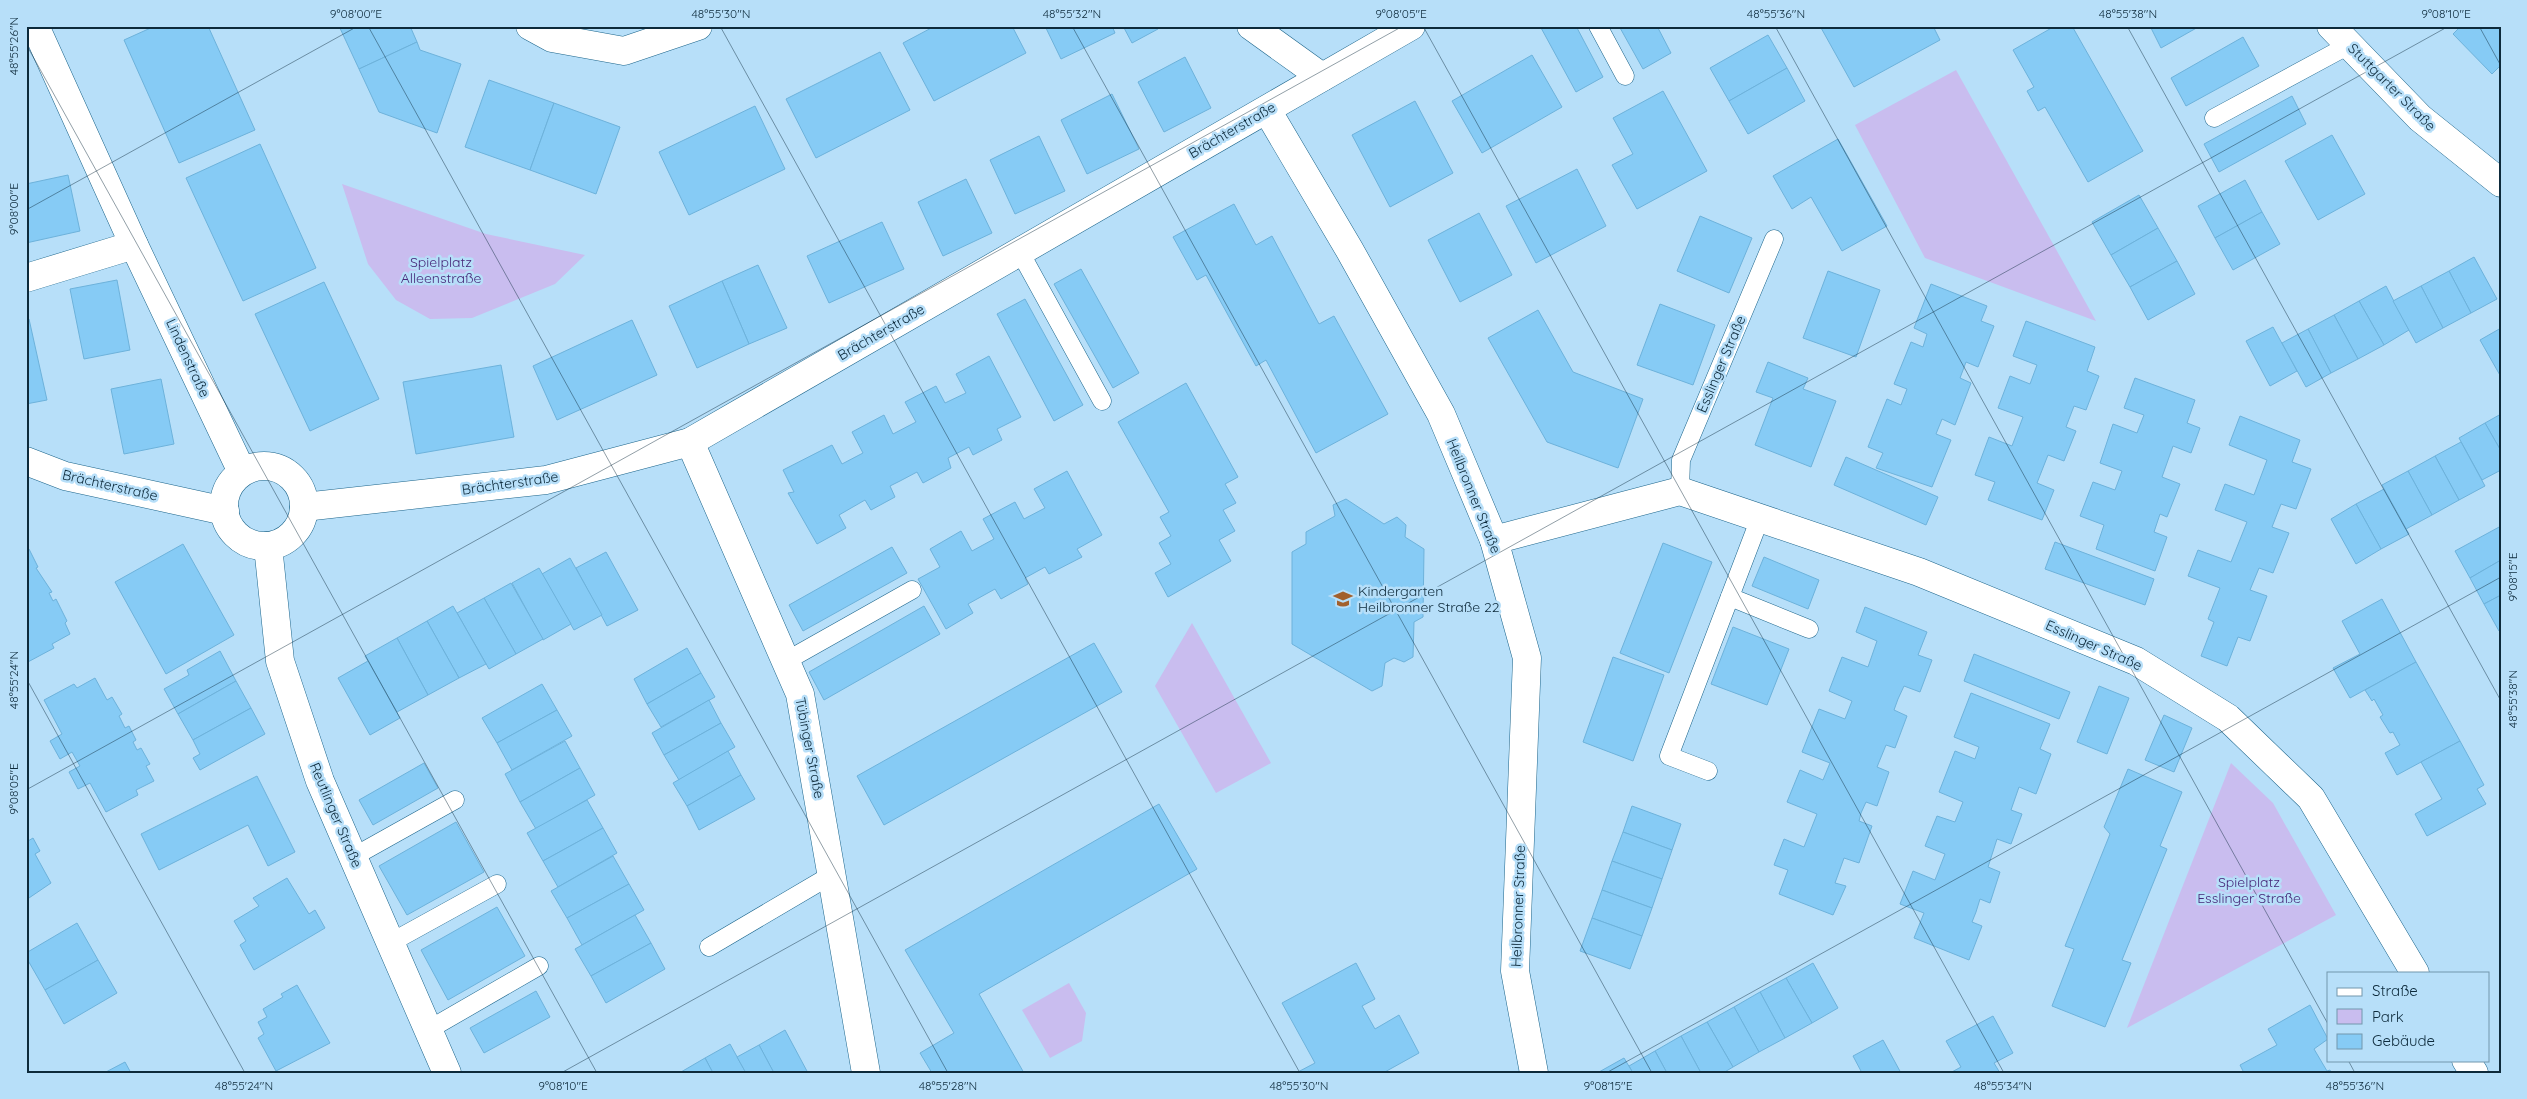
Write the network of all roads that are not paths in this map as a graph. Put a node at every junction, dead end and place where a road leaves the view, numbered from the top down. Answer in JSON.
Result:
{"nodes":[{"id":1,"x":35,"y":26,"type":"edge"},
{"id":2,"x":530,"y":26,"type":"edge"},
{"id":3,"x":698,"y":26,"type":"edge"},
{"id":4,"x":1251,"y":26,"type":"edge"},
{"id":5,"x":1411,"y":26,"type":"edge"},
{"id":6,"x":1598,"y":26,"type":"edge"},
{"id":7,"x":2340,"y":35,"type":"edge"},
{"id":8,"x":1626,"y":76,"type":"dead end"},
{"id":9,"x":1322,"y":78,"type":"junction"},
{"id":10,"x":1267,"y":110,"type":"junction"},
{"id":11,"x":2214,"y":118,"type":"dead end"},
{"id":12,"x":2501,"y":183,"type":"edge"},
{"id":13,"x":1774,"y":239,"type":"dead end"},
{"id":14,"x":134,"y":245,"type":"junction"},
{"id":15,"x":1020,"y":252,"type":"junction"},
{"id":16,"x":26,"y":278,"type":"edge"},
{"id":17,"x":1102,"y":401,"type":"dead end"},
{"id":18,"x":690,"y":442,"type":"junction"},
{"id":19,"x":26,"y":461,"type":"edge"},
{"id":20,"x":242,"y":472,"type":"junction"},
{"id":21,"x":1680,"y":492,"type":"junction"},
{"id":22,"x":304,"y":507,"type":"junction"},
{"id":23,"x":225,"y":511,"type":"junction"},
{"id":24,"x":1760,"y":518,"type":"junction"},
{"id":25,"x":1494,"y":540,"type":"junction"},
{"id":26,"x":268,"y":546,"type":"junction"},
{"id":27,"x":912,"y":590,"type":"dead end"},
{"id":28,"x":1730,"y":597,"type":"junction"},
{"id":29,"x":1810,"y":629,"type":"dead end"},
{"id":30,"x":786,"y":661,"type":"junction"},
{"id":31,"x":1708,"y":771,"type":"dead end"},
{"id":32,"x":455,"y":800,"type":"dead end"},
{"id":33,"x":353,"y":857,"type":"junction"},
{"id":34,"x":833,"y":874,"type":"junction"},
{"id":35,"x":497,"y":884,"type":"dead end"},
{"id":36,"x":390,"y":943,"type":"junction"},
{"id":37,"x":709,"y":947,"type":"dead end"},
{"id":38,"x":539,"y":966,"type":"dead end"},
{"id":39,"x":2413,"y":972,"type":"edge"},
{"id":40,"x":428,"y":1030,"type":"junction"},
{"id":41,"x":2467,"y":1062,"type":"edge"},
{"id":42,"x":447,"y":1073,"type":"edge"},
{"id":43,"x":866,"y":1073,"type":"edge"},
{"id":44,"x":1534,"y":1073,"type":"edge"},
{"id":45,"x":2474,"y":1073,"type":"edge"}],
"edges":[{"from":1,"to":14,"type":"street","name":"Lindenstraße"},
{"from":2,"to":3,"type":"street"},
{"from":4,"to":9,"type":"street"},
{"from":5,"to":9,"type":"street","name":"Brächterstraße"},
{"from":6,"to":8,"type":"lane"},
{"from":7,"to":11,"type":"lane"},
{"from":7,"to":12,"type":"street","name":"Stuttgarter Straße"},
{"from":9,"to":10,"type":"street","name":"Brächterstraße"},
{"from":10,"to":15,"type":"street","name":"Brächterstraße"},
{"from":10,"to":25,"type":"street","name":"Heilbronner Straße"},
{"from":13,"to":21,"type":"lane","name":"Esslinger Straße"},
{"from":14,"to":16,"type":"street"},
{"from":14,"to":20,"type":"street","name":"Lindenstraße"},
{"from":15,"to":17,"type":"lane"},
{"from":15,"to":18,"type":"street","name":"Brächterstraße"},
{"from":18,"to":22,"type":"street","name":"Brächterstraße"},
{"from":18,"to":30,"type":"street","name":"Tübinger Straße"},
{"from":19,"to":23,"type":"street","name":"Brächterstraße"},
{"from":20,"to":22,"type":"street"},
{"from":20,"to":23,"type":"street"},
{"from":21,"to":24,"type":"street","name":"Esslinger Straße"},
{"from":21,"to":25,"type":"street"},
{"from":22,"to":26,"type":"street"},
{"from":23,"to":26,"type":"street"},
{"from":24,"to":28,"type":"lane"},
{"from":24,"to":39,"type":"street","name":"Esslinger Straße"},
{"from":25,"to":44,"type":"street","name":"Heilbronner Straße"},
{"from":26,"to":33,"type":"street","name":"Reutlinger Straße"},
{"from":27,"to":30,"type":"lane"},
{"from":28,"to":29,"type":"lane"},
{"from":28,"to":31,"type":"lane"},
{"from":30,"to":34,"type":"street","name":"Tübinger Straße"},
{"from":32,"to":33,"type":"lane"},
{"from":33,"to":36,"type":"street","name":"Reutlinger Straße"},
{"from":34,"to":37,"type":"lane"},
{"from":34,"to":43,"type":"street","name":"Tübinger Straße"},
{"from":35,"to":36,"type":"lane"},
{"from":36,"to":40,"type":"street","name":"Reutlinger Straße"},
{"from":38,"to":40,"type":"lane"},
{"from":40,"to":42,"type":"street","name":"Reutlinger Straße"},
{"from":41,"to":45,"type":"street"}]}
